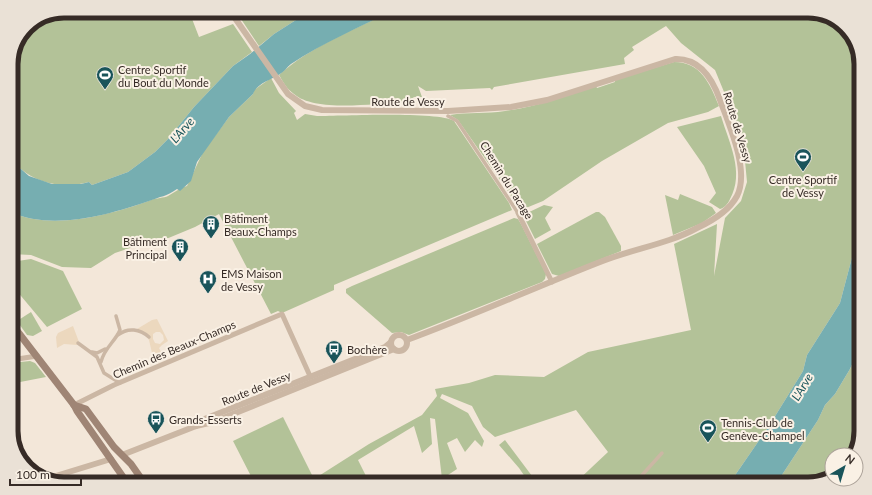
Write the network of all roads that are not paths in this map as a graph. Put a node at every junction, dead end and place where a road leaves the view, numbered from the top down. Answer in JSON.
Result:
{"nodes":[{"id":1,"x":235,"y":18,"type":"edge"},
{"id":2,"x":448,"y":116,"type":"dead end"},
{"id":3,"x":518,"y":214,"type":"joint"},
{"id":4,"x":552,"y":282,"type":"junction"},
{"id":5,"x":116,"y":316,"type":"dead end"},
{"id":6,"x":119,"y":323,"type":"junction"},
{"id":7,"x":129,"y":330,"type":"junction"},
{"id":8,"x":18,"y":332,"type":"edge"},
{"id":9,"x":117,"y":336,"type":"junction"},
{"id":10,"x":149,"y":337,"type":"dead end"},
{"id":11,"x":407,"y":340,"type":"junction"},
{"id":12,"x":391,"y":342,"type":"junction"},
{"id":13,"x":78,"y":343,"type":"dead end"},
{"id":14,"x":106,"y":348,"type":"junction"},
{"id":15,"x":394,"y":349,"type":"junction"},
{"id":16,"x":91,"y":351,"type":"junction"},
{"id":17,"x":37,"y":356,"type":"junction"},
{"id":18,"x":18,"y":359,"type":"edge"},
{"id":19,"x":101,"y":362,"type":"junction"},
{"id":20,"x":311,"y":379,"type":"junction"},
{"id":21,"x":121,"y":383,"type":"junction"},
{"id":22,"x":74,"y":405,"type":"junction"},
{"id":23,"x":662,"y":453,"type":"dead end"},
{"id":24,"x":122,"y":455,"type":"junction"},
{"id":25,"x":111,"y":459,"type":"junction"},
{"id":26,"x":55,"y":476,"type":"edge"},
{"id":27,"x":123,"y":477,"type":"edge"},
{"id":28,"x":139,"y":477,"type":"edge"},
{"id":29,"x":640,"y":477,"type":"edge"}],
"edges":[{"from":1,"to":4,"type":"street","name":"Route de Vessy"},
{"from":2,"to":3,"type":"street","name":"Chemin du Pacage"},
{"from":3,"to":4,"type":"street","name":"Chemin du Pacage"},
{"from":4,"to":11,"type":"street","name":"Route de Vessy"},
{"from":5,"to":6,"type":"street"},
{"from":6,"to":7,"type":"street"},
{"from":6,"to":9,"type":"street"},
{"from":7,"to":9,"type":"street"},
{"from":7,"to":10,"type":"street"},
{"from":8,"to":17,"type":"main road"},
{"from":9,"to":14,"type":"street"},
{"from":11,"to":12,"type":"street"},
{"from":11,"to":15,"type":"street"},
{"from":12,"to":15,"type":"street"},
{"from":12,"to":20,"type":"street","name":"Route de Vessy"},
{"from":13,"to":16,"type":"street"},
{"from":14,"to":16,"type":"street"},
{"from":14,"to":19,"type":"street"},
{"from":15,"to":20,"type":"street","name":"Route de Vessy"},
{"from":16,"to":19,"type":"street"},
{"from":17,"to":18,"type":"street"},
{"from":17,"to":22,"type":"main road"},
{"from":19,"to":21,"type":"street"},
{"from":20,"to":21,"type":"street","name":"Chemin des Beaux-Champs"},
{"from":20,"to":24,"type":"street","name":"Route de Vessy"},
{"from":21,"to":22,"type":"street","name":"Chemin des Beaux-Champs"},
{"from":22,"to":24,"type":"main road"},
{"from":22,"to":25,"type":"main road"},
{"from":23,"to":29,"type":"street"},
{"from":24,"to":25,"type":"main road"},
{"from":24,"to":28,"type":"main road"},
{"from":25,"to":26,"type":"street"},
{"from":25,"to":27,"type":"main road"}]}
